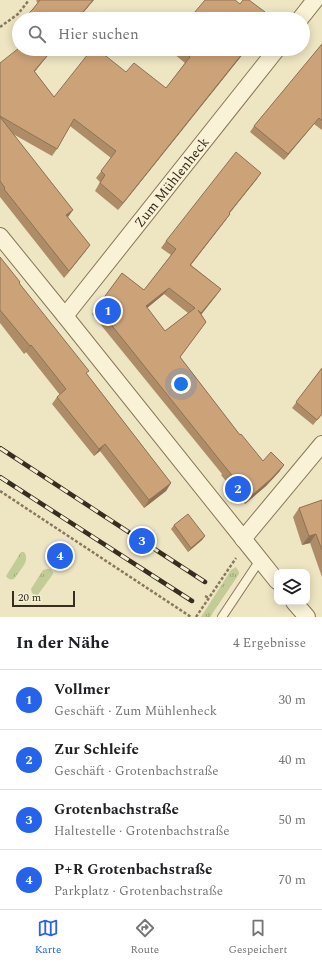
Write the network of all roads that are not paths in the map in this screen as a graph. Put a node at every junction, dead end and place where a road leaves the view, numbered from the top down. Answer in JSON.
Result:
{"nodes":[{"id":1,"x":315,"y":0,"type":"edge"},
{"id":2,"x":306,"y":12,"type":"edge"},
{"id":3,"x":271,"y":56,"type":"edge"},
{"id":4,"x":0,"y":236,"type":"edge"},
{"id":5,"x":65,"y":316,"type":"junction"},
{"id":6,"x":322,"y":444,"type":"edge"},
{"id":7,"x":243,"y":539,"type":"junction"},
{"id":8,"x":260,"y":560,"type":"junction"},
{"id":9,"x":274,"y":577,"type":"edge"},
{"id":10,"x":297,"y":605,"type":"edge"},
{"id":11,"x":222,"y":617,"type":"edge"},
{"id":12,"x":307,"y":617,"type":"edge"}],
"edges":[{"from":1,"to":2,"type":"street"},
{"from":3,"to":5,"type":"street","name":"Zum Mühlenheck"},
{"from":4,"to":5,"type":"street"},
{"from":5,"to":7,"type":"street"},
{"from":6,"to":7,"type":"street"},
{"from":7,"to":8,"type":"street"},
{"from":8,"to":9,"type":"street"},
{"from":8,"to":11,"type":"lane"},
{"from":10,"to":12,"type":"street"}]}
